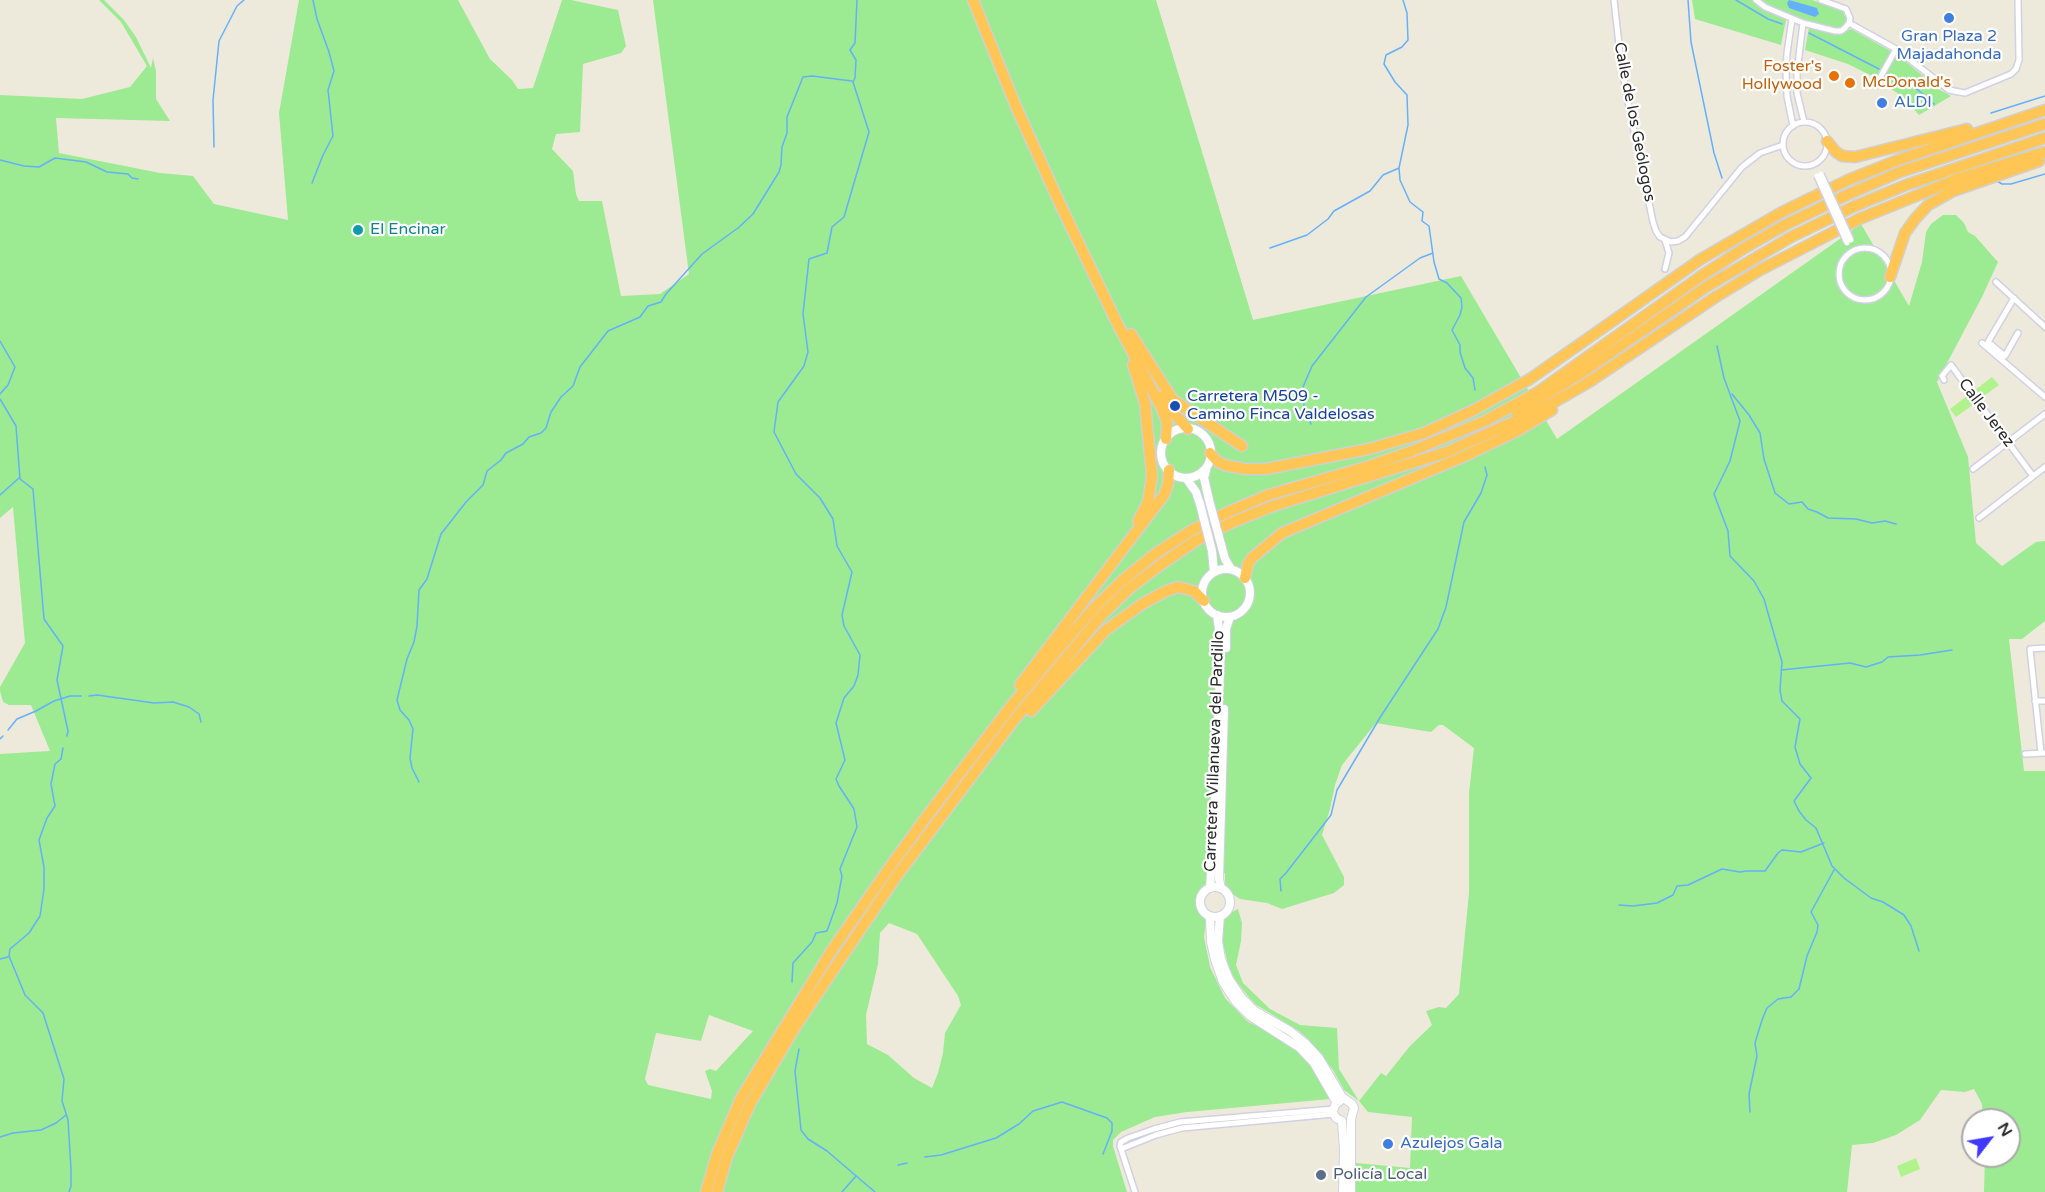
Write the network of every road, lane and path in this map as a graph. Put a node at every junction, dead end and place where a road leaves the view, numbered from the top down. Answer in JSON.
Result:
{"nodes":[{"id":1,"x":973,"y":0,"type":"edge"},
{"id":2,"x":979,"y":0,"type":"edge"},
{"id":3,"x":1614,"y":0,"type":"edge"},
{"id":4,"x":1756,"y":0,"type":"edge"},
{"id":5,"x":1821,"y":0,"type":"edge"},
{"id":6,"x":2018,"y":0,"type":"edge"},
{"id":7,"x":1834,"y":2,"type":"edge"},
{"id":8,"x":1792,"y":19,"type":"junction"},
{"id":9,"x":1803,"y":23,"type":"junction"},
{"id":10,"x":1849,"y":23,"type":"junction"},
{"id":11,"x":1896,"y":49,"type":"junction"},
{"id":12,"x":1876,"y":85,"type":"dead end"},
{"id":13,"x":2045,"y":106,"type":"edge"},
{"id":14,"x":2045,"y":110,"type":"edge"},
{"id":15,"x":1804,"y":122,"type":"junction"},
{"id":16,"x":2045,"y":124,"type":"edge"},
{"id":17,"x":1793,"y":126,"type":"junction"},
{"id":18,"x":2045,"y":138,"type":"edge"},
{"id":19,"x":1827,"y":141,"type":"junction"},
{"id":20,"x":1783,"y":145,"type":"junction"},
{"id":21,"x":2045,"y":152,"type":"edge"},
{"id":22,"x":2045,"y":159,"type":"edge"},
{"id":23,"x":1819,"y":162,"type":"junction"},
{"id":24,"x":1809,"y":166,"type":"junction"},
{"id":25,"x":1819,"y":175,"type":"junction"},
{"id":26,"x":1059,"y":204,"type":"junction"},
{"id":27,"x":1665,"y":240,"type":"junction"},
{"id":28,"x":1849,"y":241,"type":"junction"},
{"id":29,"x":1859,"y":249,"type":"junction"},
{"id":30,"x":1850,"y":252,"type":"junction"},
{"id":31,"x":1665,"y":269,"type":"dead end"},
{"id":32,"x":1890,"y":277,"type":"junction"},
{"id":33,"x":1996,"y":282,"type":"dead end"},
{"id":34,"x":2014,"y":298,"type":"junction"},
{"id":35,"x":1642,"y":300,"type":"junction"},
{"id":36,"x":2045,"y":327,"type":"edge"},
{"id":37,"x":2018,"y":333,"type":"dead end"},
{"id":38,"x":1131,"y":334,"type":"junction"},
{"id":39,"x":1982,"y":343,"type":"dead end"},
{"id":40,"x":1635,"y":351,"type":"junction"},
{"id":41,"x":1944,"y":380,"type":"dead end"},
{"id":42,"x":2045,"y":397,"type":"edge"},
{"id":43,"x":2045,"y":414,"type":"edge"},
{"id":44,"x":1188,"y":429,"type":"junction"},
{"id":45,"x":1454,"y":435,"type":"junction"},
{"id":46,"x":1166,"y":439,"type":"junction"},
{"id":47,"x":2008,"y":442,"type":"junction"},
{"id":48,"x":1242,"y":446,"type":"dead end"},
{"id":49,"x":1210,"y":453,"type":"junction"},
{"id":50,"x":1413,"y":462,"type":"junction"},
{"id":51,"x":2045,"y":467,"type":"edge"},
{"id":52,"x":1973,"y":469,"type":"dead end"},
{"id":53,"x":1169,"y":470,"type":"junction"},
{"id":54,"x":1206,"y":470,"type":"junction"},
{"id":55,"x":2033,"y":476,"type":"junction"},
{"id":56,"x":1186,"y":478,"type":"junction"},
{"id":57,"x":1204,"y":502,"type":"junction"},
{"id":58,"x":1979,"y":518,"type":"dead end"},
{"id":59,"x":1124,"y":551,"type":"junction"},
{"id":60,"x":1231,"y":569,"type":"junction"},
{"id":61,"x":1214,"y":572,"type":"junction"},
{"id":62,"x":1245,"y":578,"type":"junction"},
{"id":63,"x":1204,"y":601,"type":"junction"},
{"id":64,"x":1217,"y":615,"type":"junction"},
{"id":65,"x":1230,"y":617,"type":"junction"},
{"id":66,"x":2044,"y":647,"type":"edge"},
{"id":67,"x":2035,"y":701,"type":"junction"},
{"id":68,"x":2045,"y":701,"type":"edge"},
{"id":69,"x":2043,"y":753,"type":"edge"},
{"id":70,"x":2025,"y":754,"type":"dead end"},
{"id":71,"x":940,"y":819,"type":"junction"},
{"id":72,"x":924,"y":820,"type":"junction"},
{"id":73,"x":1210,"y":888,"type":"junction"},
{"id":74,"x":1221,"y":888,"type":"junction"},
{"id":75,"x":1210,"y":916,"type":"junction"},
{"id":76,"x":1220,"y":916,"type":"junction"},
{"id":77,"x":1337,"y":1106,"type":"junction"},
{"id":78,"x":1351,"y":1119,"type":"junction"},
{"id":79,"x":1342,"y":1121,"type":"junction"},
{"id":80,"x":706,"y":1192,"type":"edge"},
{"id":81,"x":717,"y":1192,"type":"edge"},
{"id":82,"x":1135,"y":1192,"type":"edge"},
{"id":83,"x":1343,"y":1192,"type":"edge"},
{"id":84,"x":1351,"y":1192,"type":"edge"}],
"edges":[{"from":1,"to":26,"type":"highway"},
{"from":2,"to":38,"type":"highway"},
{"from":3,"to":27,"type":"street","name":"Calle de los Geólogos"},
{"from":4,"to":8,"type":"street"},
{"from":5,"to":7,"type":"street"},
{"from":6,"to":11,"type":"street"},
{"from":7,"to":10,"type":"street"},
{"from":8,"to":9,"type":"street"},
{"from":8,"to":17,"type":"street"},
{"from":9,"to":10,"type":"street"},
{"from":9,"to":15,"type":"street"},
{"from":10,"to":11,"type":"street"},
{"from":11,"to":12,"type":"street"},
{"from":13,"to":19,"type":"highway"},
{"from":14,"to":35,"type":"highway"},
{"from":15,"to":17,"type":"street"},
{"from":15,"to":19,"type":"street"},
{"from":16,"to":45,"type":"highway"},
{"from":17,"to":20,"type":"street"},
{"from":18,"to":50,"type":"highway"},
{"from":19,"to":23,"type":"street"},
{"from":20,"to":24,"type":"street"},
{"from":20,"to":27,"type":"street"},
{"from":21,"to":40,"type":"highway"},
{"from":22,"to":32,"type":"highway"},
{"from":23,"to":24,"type":"street"},
{"from":23,"to":25,"type":"street"},
{"from":24,"to":25,"type":"street"},
{"from":25,"to":28,"type":"street","bridge":true},
{"from":26,"to":46,"type":"highway"},
{"from":26,"to":59,"type":"highway"},
{"from":27,"to":31,"type":"street","name":"Calle de los Geólogos"},
{"from":28,"to":29,"type":"street"},
{"from":28,"to":30,"type":"street"},
{"from":29,"to":30,"type":"street"},
{"from":29,"to":32,"type":"street"},
{"from":30,"to":32,"type":"street"},
{"from":33,"to":34,"type":"street"},
{"from":34,"to":36,"type":"street"},
{"from":34,"to":37,"type":"street"},
{"from":35,"to":45,"type":"highway"},
{"from":35,"to":49,"type":"highway"},
{"from":38,"to":44,"type":"highway"},
{"from":38,"to":48,"type":"highway"},
{"from":39,"to":42,"type":"street"},
{"from":40,"to":50,"type":"highway"},
{"from":40,"to":62,"type":"highway"},
{"from":41,"to":47,"type":"street","name":"Calle Jerez"},
{"from":43,"to":47,"type":"street"},
{"from":44,"to":46,"type":"street"},
{"from":44,"to":49,"type":"street"},
{"from":45,"to":72,"type":"highway"},
{"from":46,"to":53,"type":"street"},
{"from":47,"to":52,"type":"street"},
{"from":47,"to":55,"type":"street","name":"Calle Jerez"},
{"from":49,"to":54,"type":"street"},
{"from":50,"to":71,"type":"highway"},
{"from":51,"to":55,"type":"street"},
{"from":53,"to":56,"type":"street"},
{"from":53,"to":59,"type":"highway"},
{"from":54,"to":56,"type":"street"},
{"from":54,"to":57,"type":"street"},
{"from":55,"to":58,"type":"street"},
{"from":56,"to":57,"type":"street"},
{"from":57,"to":60,"type":"street","bridge":true},
{"from":57,"to":61,"type":"street","bridge":true},
{"from":59,"to":72,"type":"highway"},
{"from":60,"to":61,"type":"street"},
{"from":60,"to":62,"type":"street"},
{"from":61,"to":63,"type":"street"},
{"from":62,"to":65,"type":"street"},
{"from":63,"to":64,"type":"street"},
{"from":63,"to":71,"type":"highway"},
{"from":64,"to":65,"type":"street"},
{"from":64,"to":73,"type":"street","name":"Carretera Villanueva del Pardillo"},
{"from":65,"to":74,"type":"street","name":"Carretera Villanueva del Pardillo"},
{"from":66,"to":67,"type":"street"},
{"from":67,"to":68,"type":"street"},
{"from":67,"to":69,"type":"street"},
{"from":69,"to":70,"type":"street"},
{"from":71,"to":81,"type":"highway"},
{"from":72,"to":80,"type":"highway"},
{"from":73,"to":74,"type":"street"},
{"from":73,"to":75,"type":"street"},
{"from":74,"to":76,"type":"street"},
{"from":75,"to":76,"type":"street"},
{"from":75,"to":77,"type":"street"},
{"from":76,"to":77,"type":"street"},
{"from":77,"to":78,"type":"street"},
{"from":77,"to":79,"type":"street"},
{"from":77,"to":82,"type":"street"},
{"from":78,"to":79,"type":"street"},
{"from":78,"to":84,"type":"street"},
{"from":79,"to":83,"type":"street"}]}
